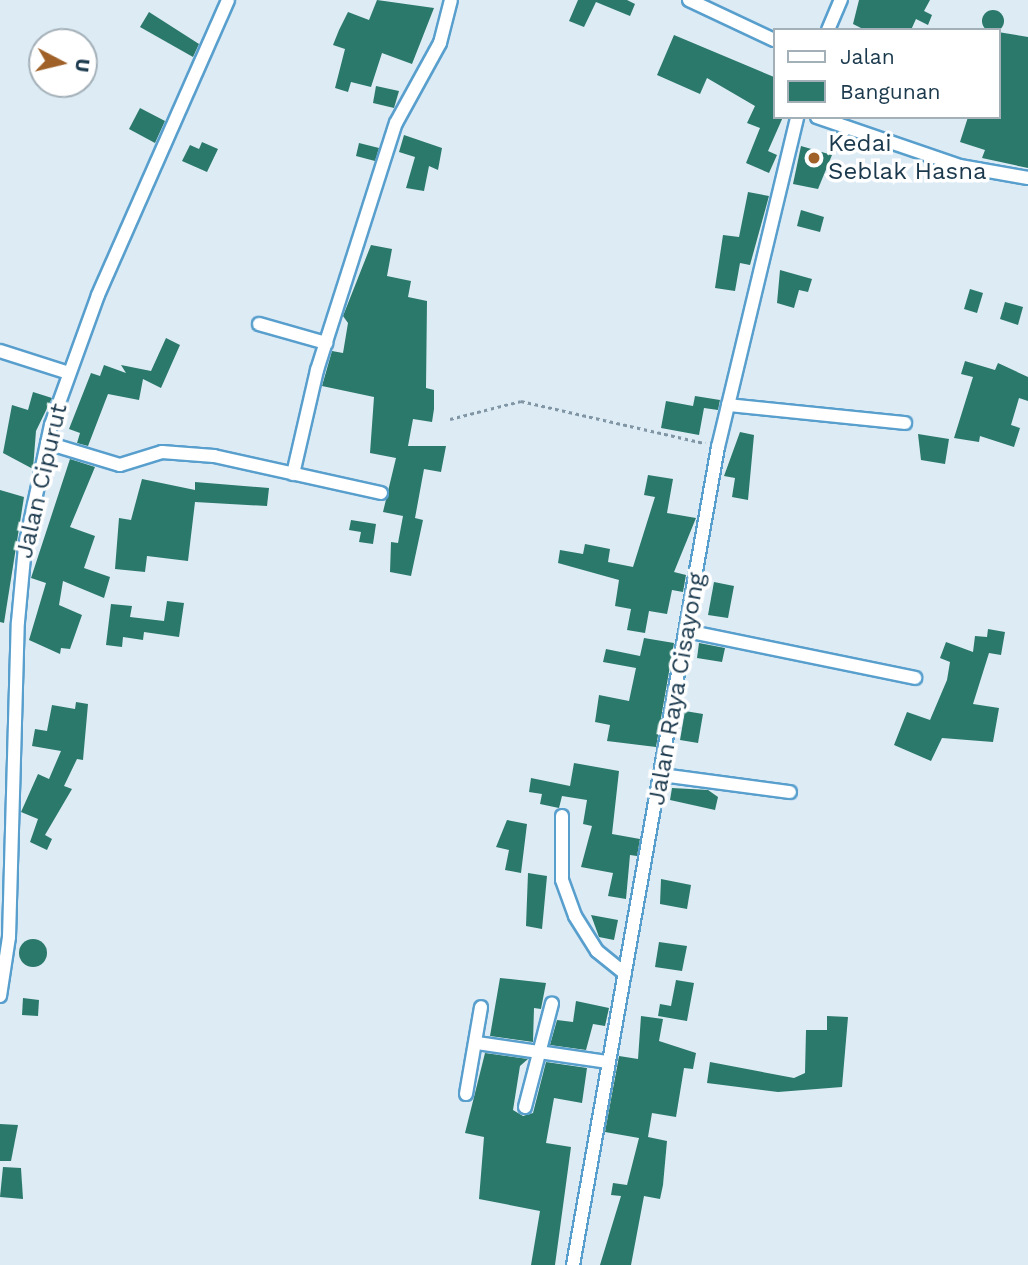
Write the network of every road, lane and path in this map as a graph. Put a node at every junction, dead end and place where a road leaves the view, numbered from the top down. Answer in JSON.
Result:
{"nodes":[{"id":1,"x":228,"y":0,"type":"edge"},
{"id":2,"x":452,"y":0,"type":"edge"},
{"id":3,"x":689,"y":0,"type":"edge"},
{"id":4,"x":841,"y":0,"type":"edge"},
{"id":5,"x":829,"y":28,"type":"edge"},
{"id":6,"x":772,"y":39,"type":"edge"},
{"id":7,"x":797,"y":119,"type":"edge"},
{"id":8,"x":823,"y":119,"type":"edge"},
{"id":9,"x":1028,"y":178,"type":"edge"},
{"id":10,"x":259,"y":324,"type":"dead end"},
{"id":11,"x":326,"y":343,"type":"junction"},
{"id":12,"x":0,"y":351,"type":"edge"},
{"id":13,"x":69,"y":373,"type":"junction"},
{"id":14,"x":728,"y":405,"type":"junction"},
{"id":15,"x":450,"y":419,"type":"dead end"},
{"id":16,"x":905,"y":423,"type":"dead end"},
{"id":17,"x":47,"y":443,"type":"junction"},
{"id":18,"x":718,"y":447,"type":"junction"},
{"id":19,"x":293,"y":474,"type":"junction"},
{"id":20,"x":381,"y":493,"type":"dead end"},
{"id":21,"x":687,"y":632,"type":"junction"},
{"id":22,"x":915,"y":678,"type":"dead end"},
{"id":23,"x":662,"y":775,"type":"junction"},
{"id":24,"x":790,"y":792,"type":"dead end"},
{"id":25,"x":562,"y":816,"type":"dead end"},
{"id":26,"x":625,"y":974,"type":"junction"},
{"id":27,"x":0,"y":996,"type":"edge"},
{"id":28,"x":552,"y":1003,"type":"dead end"},
{"id":29,"x":481,"y":1007,"type":"dead end"},
{"id":30,"x":477,"y":1043,"type":"junction"},
{"id":31,"x":542,"y":1053,"type":"junction"},
{"id":32,"x":607,"y":1062,"type":"junction"},
{"id":33,"x":466,"y":1094,"type":"dead end"},
{"id":34,"x":525,"y":1107,"type":"dead end"},
{"id":35,"x":573,"y":1265,"type":"edge"}],
"edges":[{"from":1,"to":13,"type":"street","name":"Jalan Cipurut"},
{"from":2,"to":11,"type":"street"},
{"from":3,"to":6,"type":"street"},
{"from":4,"to":5,"type":"street"},
{"from":7,"to":14,"type":"street","name":"Jalan Raya Cisayong"},
{"from":8,"to":9,"type":"street"},
{"from":10,"to":11,"type":"street"},
{"from":11,"to":19,"type":"street"},
{"from":12,"to":13,"type":"street"},
{"from":13,"to":17,"type":"street","name":"Jalan Cipurut"},
{"from":14,"to":16,"type":"street"},
{"from":14,"to":18,"type":"street","name":"Jalan Raya Cisayong"},
{"from":15,"to":18,"type":"path"},
{"from":17,"to":19,"type":"street"},
{"from":17,"to":27,"type":"street","name":"Jalan Cipurut"},
{"from":18,"to":21,"type":"street","name":"Jalan Raya Cisayong"},
{"from":19,"to":20,"type":"street"},
{"from":21,"to":22,"type":"street"},
{"from":21,"to":23,"type":"street","name":"Jalan Raya Cisayong"},
{"from":23,"to":24,"type":"street"},
{"from":23,"to":26,"type":"street","name":"Jalan Raya Cisayong"},
{"from":25,"to":26,"type":"street"},
{"from":26,"to":32,"type":"street","name":"Jalan Raya Cisayong"},
{"from":28,"to":31,"type":"street"},
{"from":29,"to":30,"type":"street"},
{"from":30,"to":31,"type":"street"},
{"from":30,"to":33,"type":"street"},
{"from":31,"to":32,"type":"street"},
{"from":31,"to":34,"type":"street"},
{"from":32,"to":35,"type":"street","name":"Jalan Raya Cisayong"}]}
